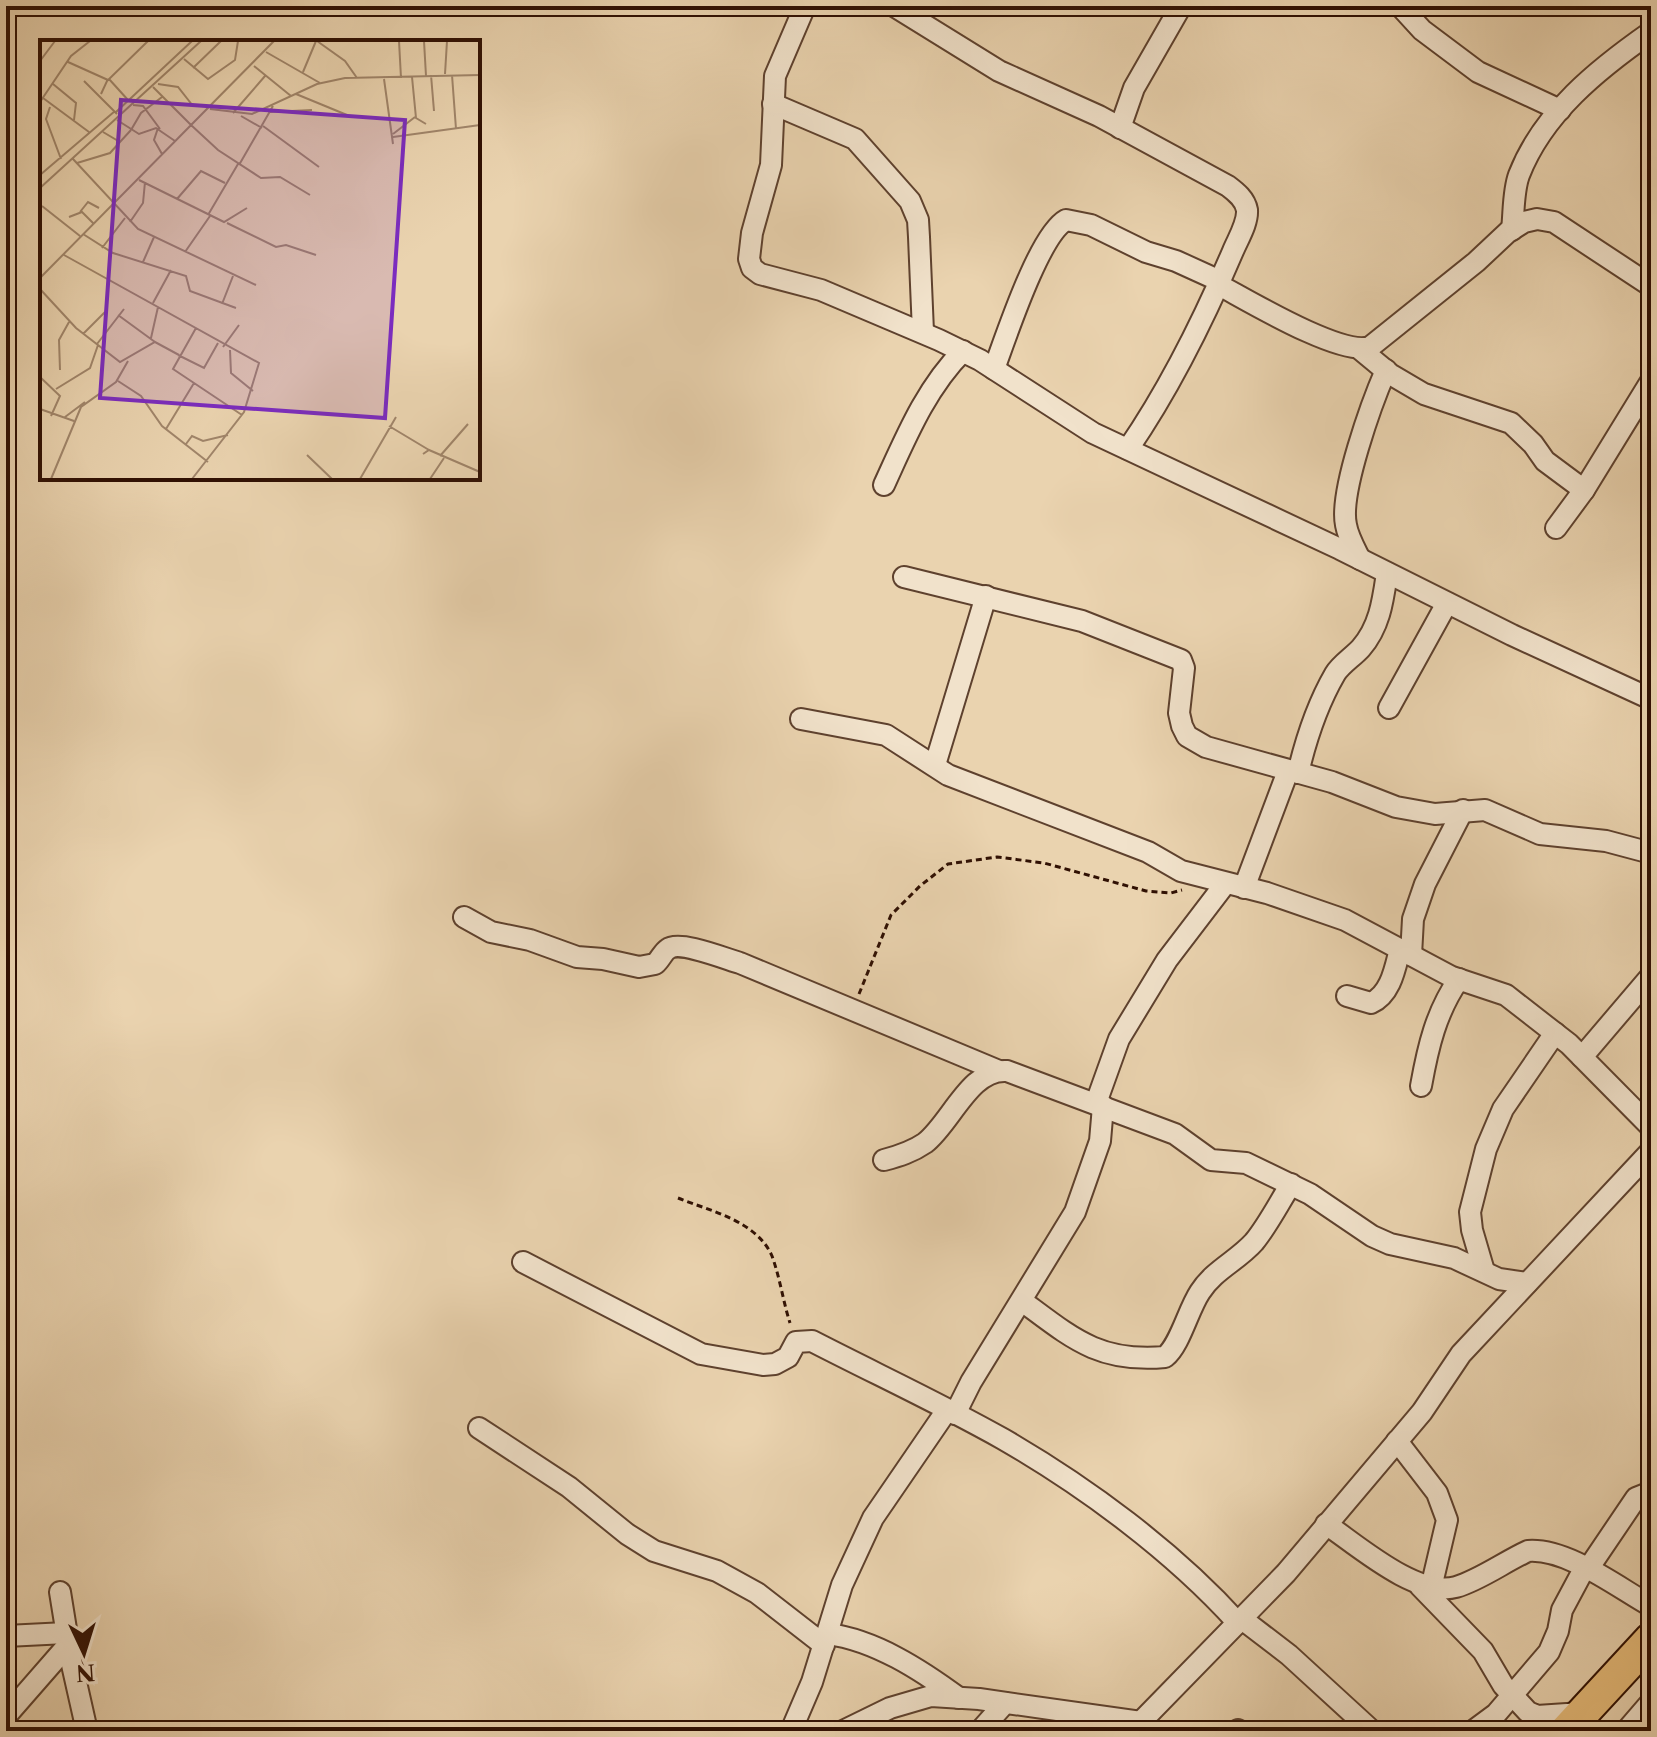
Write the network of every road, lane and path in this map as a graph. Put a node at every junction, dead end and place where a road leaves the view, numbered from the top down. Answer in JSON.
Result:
{"nodes":[{"id":1,"x":805,"y":6,"type":"edge"},
{"id":2,"x":894,"y":6,"type":"edge"},
{"id":3,"x":1181,"y":6,"type":"edge"},
{"id":4,"x":1400,"y":6,"type":"edge"},
{"id":5,"x":1651,"y":32,"type":"edge"},
{"id":6,"x":773,"y":104,"type":"junction"},
{"id":7,"x":1560,"y":110,"type":"junction"},
{"id":8,"x":1120,"y":128,"type":"junction"},
{"id":9,"x":1512,"y":230,"type":"junction"},
{"id":10,"x":1220,"y":283,"type":"junction"},
{"id":11,"x":1651,"y":286,"type":"edge"},
{"id":12,"x":923,"y":332,"type":"junction"},
{"id":13,"x":1361,"y":350,"type":"junction"},
{"id":14,"x":963,"y":351,"type":"junction"},
{"id":15,"x":994,"y":369,"type":"junction"},
{"id":16,"x":1386,"y":370,"type":"junction"},
{"id":17,"x":1651,"y":381,"type":"edge"},
{"id":18,"x":1128,"y":449,"type":"junction"},
{"id":19,"x":884,"y":485,"type":"dead end"},
{"id":20,"x":1584,"y":490,"type":"junction"},
{"id":21,"x":1556,"y":528,"type":"dead end"},
{"id":22,"x":1360,"y":559,"type":"junction"},
{"id":23,"x":1387,"y":573,"type":"junction"},
{"id":24,"x":904,"y":577,"type":"dead end"},
{"id":25,"x":986,"y":596,"type":"junction"},
{"id":26,"x":1447,"y":603,"type":"junction"},
{"id":27,"x":1651,"y":699,"type":"edge"},
{"id":28,"x":1389,"y":708,"type":"dead end"},
{"id":29,"x":801,"y":719,"type":"dead end"},
{"id":30,"x":935,"y":765,"type":"junction"},
{"id":31,"x":1293,"y":772,"type":"junction"},
{"id":32,"x":1463,"y":810,"type":"junction"},
{"id":33,"x":1651,"y":853,"type":"edge"},
{"id":34,"x":1195,"y":875,"type":"junction"},
{"id":35,"x":1235,"y":886,"type":"junction"},
{"id":36,"x":464,"y":917,"type":"dead end"},
{"id":37,"x":1405,"y":952,"type":"junction"},
{"id":38,"x":1651,"y":976,"type":"edge"},
{"id":39,"x":1459,"y":979,"type":"junction"},
{"id":40,"x":1347,"y":996,"type":"dead end"},
{"id":41,"x":852,"y":1011,"type":"junction"},
{"id":42,"x":1555,"y":1033,"type":"junction"},
{"id":43,"x":1582,"y":1057,"type":"junction"},
{"id":44,"x":999,"y":1071,"type":"junction"},
{"id":45,"x":1421,"y":1086,"type":"dead end"},
{"id":46,"x":1100,"y":1104,"type":"junction"},
{"id":47,"x":1651,"y":1127,"type":"edge"},
{"id":48,"x":1651,"y":1151,"type":"edge"},
{"id":49,"x":884,"y":1160,"type":"dead end"},
{"id":50,"x":1291,"y":1184,"type":"junction"},
{"id":51,"x":678,"y":1198,"type":"dead end"},
{"id":52,"x":523,"y":1262,"type":"dead end"},
{"id":53,"x":1484,"y":1271,"type":"junction"},
{"id":54,"x":1527,"y":1283,"type":"junction"},
{"id":55,"x":1022,"y":1301,"type":"junction"},
{"id":56,"x":796,"y":1342,"type":"junction"},
{"id":57,"x":951,"y":1412,"type":"junction"},
{"id":58,"x":479,"y":1428,"type":"dead end"},
{"id":59,"x":1397,"y":1441,"type":"junction"},
{"id":60,"x":1650,"y":1490,"type":"edge"},
{"id":61,"x":1326,"y":1524,"type":"junction"},
{"id":62,"x":1587,"y":1568,"type":"junction"},
{"id":63,"x":1424,"y":1586,"type":"junction"},
{"id":64,"x":60,"y":1592,"type":"dead end"},
{"id":65,"x":1651,"y":1606,"type":"edge"},
{"id":66,"x":1240,"y":1621,"type":"junction"},
{"id":67,"x":6,"y":1636,"type":"edge"},
{"id":68,"x":67,"y":1639,"type":"junction"},
{"id":69,"x":1651,"y":1639,"type":"edge"},
{"id":70,"x":826,"y":1640,"type":"junction"},
{"id":71,"x":1513,"y":1696,"type":"junction"},
{"id":72,"x":959,"y":1698,"type":"junction"},
{"id":73,"x":1651,"y":1702,"type":"edge"},
{"id":74,"x":1005,"y":1703,"type":"junction"},
{"id":75,"x":6,"y":1716,"type":"edge"},
{"id":76,"x":1574,"y":1722,"type":"edge"},
{"id":77,"x":1136,"y":1726,"type":"edge"},
{"id":78,"x":786,"y":1729,"type":"edge"},
{"id":79,"x":87,"y":1731,"type":"edge"},
{"id":80,"x":843,"y":1731,"type":"edge"},
{"id":81,"x":980,"y":1731,"type":"edge"},
{"id":82,"x":1372,"y":1731,"type":"edge"},
{"id":83,"x":1473,"y":1731,"type":"edge"},
{"id":84,"x":1626,"y":1731,"type":"edge"}],
"edges":[{"from":1,"to":6,"type":"street"},
{"from":2,"to":8,"type":"street"},
{"from":3,"to":8,"type":"street"},
{"from":4,"to":7,"type":"street"},
{"from":5,"to":7,"type":"street"},
{"from":6,"to":12,"type":"street"},
{"from":6,"to":12,"type":"street"},
{"from":7,"to":9,"type":"street"},
{"from":8,"to":10,"type":"street"},
{"from":9,"to":11,"type":"street"},
{"from":9,"to":13,"type":"street"},
{"from":10,"to":13,"type":"street"},
{"from":10,"to":15,"type":"street"},
{"from":10,"to":18,"type":"street"},
{"from":12,"to":14,"type":"street"},
{"from":13,"to":16,"type":"street"},
{"from":14,"to":15,"type":"street"},
{"from":14,"to":19,"type":"street"},
{"from":15,"to":18,"type":"street"},
{"from":16,"to":20,"type":"street"},
{"from":16,"to":22,"type":"street"},
{"from":17,"to":20,"type":"street"},
{"from":18,"to":22,"type":"street"},
{"from":20,"to":21,"type":"street"},
{"from":22,"to":23,"type":"street"},
{"from":23,"to":26,"type":"street"},
{"from":23,"to":31,"type":"street"},
{"from":24,"to":25,"type":"street"},
{"from":25,"to":30,"type":"street"},
{"from":25,"to":31,"type":"street"},
{"from":26,"to":27,"type":"street"},
{"from":26,"to":28,"type":"street"},
{"from":29,"to":30,"type":"street"},
{"from":30,"to":34,"type":"street"},
{"from":31,"to":32,"type":"street"},
{"from":31,"to":35,"type":"street"},
{"from":32,"to":33,"type":"street"},
{"from":32,"to":37,"type":"street"},
{"from":34,"to":35,"type":"street"},
{"from":34,"to":41,"type":"path"},
{"from":35,"to":37,"type":"street"},
{"from":35,"to":46,"type":"street"},
{"from":36,"to":41,"type":"street"},
{"from":37,"to":39,"type":"street"},
{"from":37,"to":40,"type":"street"},
{"from":38,"to":43,"type":"street"},
{"from":39,"to":42,"type":"street"},
{"from":39,"to":45,"type":"street"},
{"from":41,"to":44,"type":"street"},
{"from":42,"to":43,"type":"street"},
{"from":42,"to":53,"type":"street"},
{"from":43,"to":47,"type":"street"},
{"from":44,"to":46,"type":"street"},
{"from":44,"to":49,"type":"street"},
{"from":46,"to":50,"type":"street"},
{"from":46,"to":55,"type":"street"},
{"from":48,"to":54,"type":"street"},
{"from":50,"to":53,"type":"street"},
{"from":50,"to":55,"type":"street"},
{"from":51,"to":56,"type":"path"},
{"from":52,"to":56,"type":"street"},
{"from":53,"to":54,"type":"street"},
{"from":54,"to":59,"type":"street"},
{"from":55,"to":57,"type":"street"},
{"from":56,"to":57,"type":"street"},
{"from":57,"to":66,"type":"street"},
{"from":57,"to":70,"type":"street"},
{"from":58,"to":70,"type":"street"},
{"from":59,"to":61,"type":"street"},
{"from":59,"to":63,"type":"street"},
{"from":60,"to":62,"type":"street"},
{"from":61,"to":63,"type":"street"},
{"from":61,"to":66,"type":"street"},
{"from":62,"to":63,"type":"street"},
{"from":62,"to":65,"type":"street"},
{"from":62,"to":71,"type":"street"},
{"from":63,"to":71,"type":"street"},
{"from":64,"to":68,"type":"street"},
{"from":66,"to":77,"type":"street"},
{"from":66,"to":82,"type":"street"},
{"from":67,"to":68,"type":"street"},
{"from":68,"to":75,"type":"street"},
{"from":68,"to":79,"type":"street"},
{"from":69,"to":76,"type":"highway"},
{"from":70,"to":72,"type":"street"},
{"from":70,"to":78,"type":"street"},
{"from":71,"to":76,"type":"street"},
{"from":71,"to":83,"type":"street"},
{"from":72,"to":74,"type":"street"},
{"from":72,"to":80,"type":"street"},
{"from":73,"to":84,"type":"street"},
{"from":74,"to":77,"type":"street"},
{"from":74,"to":81,"type":"street"}]}
